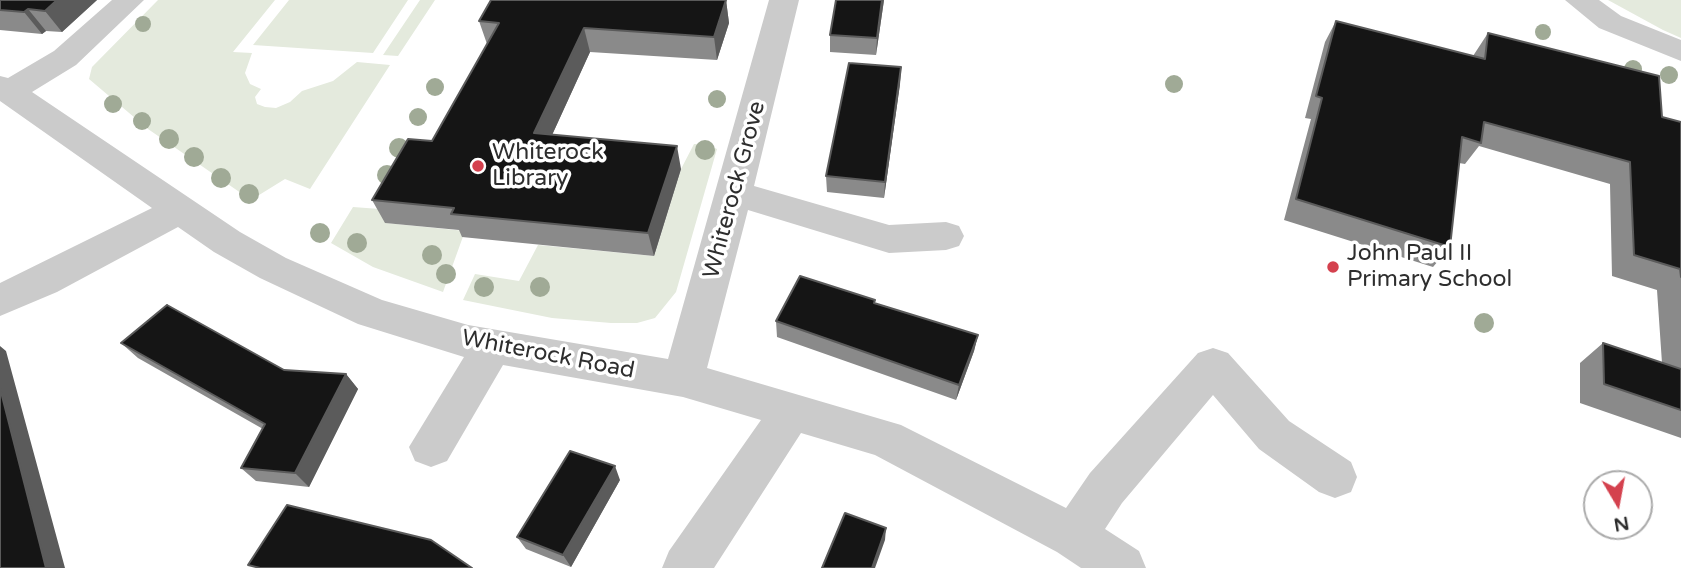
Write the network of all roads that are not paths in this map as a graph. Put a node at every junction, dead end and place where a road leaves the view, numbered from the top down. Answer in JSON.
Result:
{"nodes":[{"id":1,"x":129,"y":0,"type":"edge"},
{"id":2,"x":784,"y":0,"type":"edge"},
{"id":3,"x":1580,"y":0,"type":"edge"},
{"id":4,"x":1681,"y":51,"type":"edge"},
{"id":5,"x":5,"y":88,"type":"edge"},
{"id":6,"x":734,"y":193,"type":"junction"},
{"id":7,"x":181,"y":209,"type":"junction"},
{"id":8,"x":946,"y":236,"type":"dead end"},
{"id":9,"x":0,"y":300,"type":"edge"},
{"id":10,"x":492,"y":347,"type":"junction"},
{"id":11,"x":682,"y":379,"type":"junction"},
{"id":12,"x":792,"y":410,"type":"junction"},
{"id":13,"x":431,"y":447,"type":"dead end"},
{"id":14,"x":1335,"y":477,"type":"dead end"},
{"id":15,"x":1074,"y":536,"type":"junction"},
{"id":16,"x":686,"y":568,"type":"edge"},
{"id":17,"x":1122,"y":568,"type":"edge"}],
"edges":[{"from":1,"to":5,"type":"street"},
{"from":2,"to":6,"type":"street","name":"Whiterock Grove"},
{"from":3,"to":4,"type":"street"},
{"from":5,"to":7,"type":"street","name":"Whiterock Road"},
{"from":6,"to":8,"type":"street"},
{"from":6,"to":11,"type":"street","name":"Whiterock Grove"},
{"from":7,"to":9,"type":"street"},
{"from":7,"to":10,"type":"street","name":"Whiterock Road"},
{"from":10,"to":11,"type":"street","name":"Whiterock Road"},
{"from":10,"to":13,"type":"street"},
{"from":11,"to":12,"type":"street","name":"Whiterock Road"},
{"from":12,"to":15,"type":"street","name":"Whiterock Road"},
{"from":12,"to":16,"type":"street"},
{"from":14,"to":15,"type":"street"},
{"from":15,"to":17,"type":"street","name":"Whiterock Road"}]}
